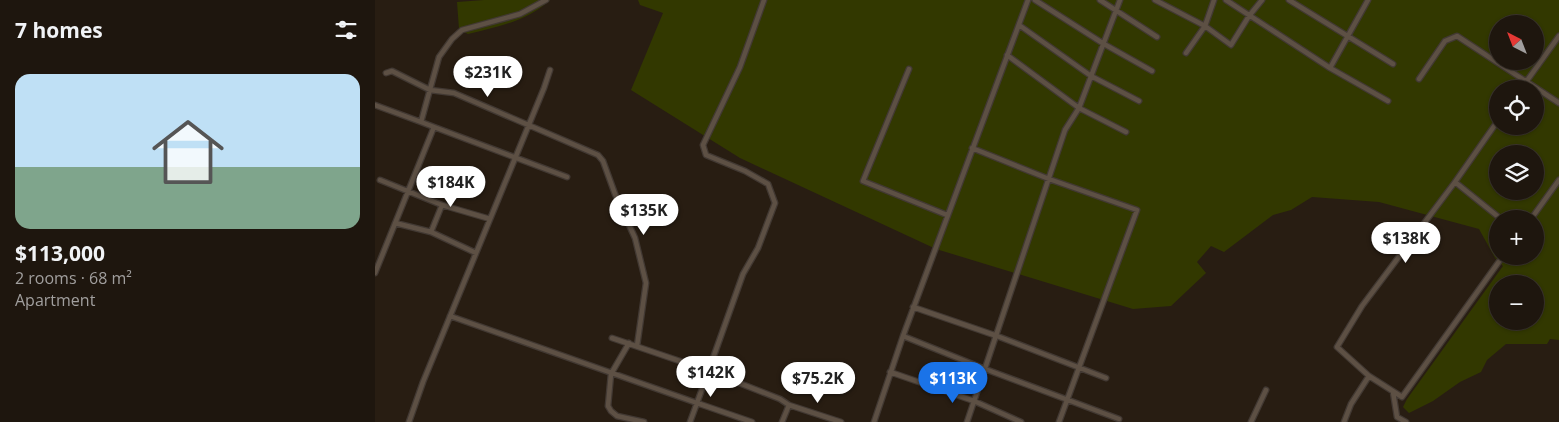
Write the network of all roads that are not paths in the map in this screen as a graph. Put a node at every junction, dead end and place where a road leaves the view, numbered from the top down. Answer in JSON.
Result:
{"nodes":[{"id":1,"x":547,"y":0,"type":"edge"},
{"id":2,"x":764,"y":0,"type":"edge"},
{"id":3,"x":1028,"y":0,"type":"edge"},
{"id":4,"x":1035,"y":0,"type":"edge"},
{"id":5,"x":1100,"y":0,"type":"edge"},
{"id":6,"x":1120,"y":0,"type":"edge"},
{"id":7,"x":1155,"y":0,"type":"edge"},
{"id":8,"x":1214,"y":0,"type":"edge"},
{"id":9,"x":1226,"y":0,"type":"edge"},
{"id":10,"x":1262,"y":0,"type":"edge"},
{"id":11,"x":1289,"y":0,"type":"edge"},
{"id":12,"x":1368,"y":0,"type":"edge"},
{"id":13,"x":1115,"y":10,"type":"junction"},
{"id":14,"x":1249,"y":16,"type":"junction"},
{"id":15,"x":1019,"y":25,"type":"junction"},
{"id":16,"x":1205,"y":26,"type":"junction"},
{"id":17,"x":1559,"y":36,"type":"edge"},
{"id":18,"x":1157,"y":37,"type":"dead end"},
{"id":19,"x":1347,"y":37,"type":"junction"},
{"id":20,"x":1104,"y":44,"type":"junction"},
{"id":21,"x":1186,"y":53,"type":"dead end"},
{"id":22,"x":1007,"y":55,"type":"junction"},
{"id":23,"x":1393,"y":64,"type":"dead end"},
{"id":24,"x":1330,"y":68,"type":"junction"},
{"id":25,"x":909,"y":69,"type":"dead end"},
{"id":26,"x":550,"y":70,"type":"dead end"},
{"id":27,"x":1152,"y":71,"type":"dead end"},
{"id":28,"x":386,"y":73,"type":"dead end"},
{"id":29,"x":1091,"y":76,"type":"junction"},
{"id":30,"x":1419,"y":80,"type":"dead end"},
{"id":31,"x":1523,"y":80,"type":"edge"},
{"id":32,"x":1527,"y":80,"type":"edge"},
{"id":33,"x":430,"y":90,"type":"junction"},
{"id":34,"x":1544,"y":93,"type":"edge"},
{"id":35,"x":1139,"y":101,"type":"dead end"},
{"id":36,"x":1388,"y":101,"type":"dead end"},
{"id":37,"x":1559,"y":103,"type":"edge"},
{"id":38,"x":375,"y":105,"type":"edge"},
{"id":39,"x":1079,"y":108,"type":"junction"},
{"id":40,"x":421,"y":122,"type":"junction"},
{"id":41,"x":528,"y":126,"type":"junction"},
{"id":42,"x":434,"y":127,"type":"junction"},
{"id":43,"x":1126,"y":132,"type":"dead end"},
{"id":44,"x":1489,"y":133,"type":"edge"},
{"id":45,"x":972,"y":148,"type":"junction"},
{"id":46,"x":515,"y":157,"type":"junction"},
{"id":47,"x":567,"y":177,"type":"dead end"},
{"id":48,"x":1049,"y":179,"type":"junction"},
{"id":49,"x":380,"y":180,"type":"dead end"},
{"id":50,"x":1559,"y":180,"type":"edge"},
{"id":51,"x":1455,"y":182,"type":"junction"},
{"id":52,"x":408,"y":192,"type":"junction"},
{"id":53,"x":442,"y":205,"type":"junction"},
{"id":54,"x":1490,"y":210,"type":"edge"},
{"id":55,"x":1537,"y":210,"type":"edge"},
{"id":56,"x":947,"y":215,"type":"junction"},
{"id":57,"x":490,"y":219,"type":"junction"},
{"id":58,"x":395,"y":223,"type":"junction"},
{"id":59,"x":431,"y":232,"type":"junction"},
{"id":60,"x":476,"y":253,"type":"junction"},
{"id":61,"x":1497,"y":265,"type":"edge"},
{"id":62,"x":375,"y":272,"type":"edge"},
{"id":63,"x":913,"y":307,"type":"junction"},
{"id":64,"x":450,"y":316,"type":"junction"},
{"id":65,"x":903,"y":336,"type":"junction"},
{"id":66,"x":997,"y":336,"type":"junction"},
{"id":67,"x":612,"y":338,"type":"dead end"},
{"id":68,"x":629,"y":344,"type":"junction"},
{"id":69,"x":637,"y":346,"type":"junction"},
{"id":70,"x":1080,"y":368,"type":"junction"},
{"id":71,"x":985,"y":370,"type":"junction"},
{"id":72,"x":710,"y":371,"type":"junction"},
{"id":73,"x":890,"y":372,"type":"junction"},
{"id":74,"x":611,"y":374,"type":"junction"},
{"id":75,"x":1369,"y":376,"type":"junction"},
{"id":76,"x":1106,"y":378,"type":"dead end"},
{"id":77,"x":1266,"y":390,"type":"dead end"},
{"id":78,"x":1393,"y":392,"type":"junction"},
{"id":79,"x":1068,"y":400,"type":"junction"},
{"id":80,"x":974,"y":401,"type":"junction"},
{"id":81,"x":697,"y":403,"type":"junction"},
{"id":82,"x":789,"y":404,"type":"junction"},
{"id":83,"x":1119,"y":419,"type":"dead end"},
{"id":84,"x":409,"y":422,"type":"edge"},
{"id":85,"x":644,"y":422,"type":"edge"},
{"id":86,"x":690,"y":422,"type":"edge"},
{"id":87,"x":752,"y":422,"type":"edge"},
{"id":88,"x":782,"y":422,"type":"edge"},
{"id":89,"x":841,"y":422,"type":"edge"},
{"id":90,"x":873,"y":422,"type":"edge"},
{"id":91,"x":967,"y":422,"type":"edge"},
{"id":92,"x":1021,"y":422,"type":"edge"},
{"id":93,"x":1059,"y":422,"type":"edge"},
{"id":94,"x":1251,"y":422,"type":"edge"},
{"id":95,"x":1344,"y":422,"type":"edge"},
{"id":96,"x":1406,"y":422,"type":"edge"}],
"edges":[{"from":1,"to":33,"type":"street"},
{"from":2,"to":72,"type":"street"},
{"from":3,"to":15,"type":"street"},
{"from":4,"to":20,"type":"street"},
{"from":5,"to":13,"type":"street"},
{"from":6,"to":13,"type":"street"},
{"from":7,"to":16,"type":"street"},
{"from":8,"to":16,"type":"street"},
{"from":9,"to":14,"type":"street"},
{"from":10,"to":14,"type":"street"},
{"from":11,"to":19,"type":"street"},
{"from":12,"to":19,"type":"street"},
{"from":13,"to":18,"type":"street"},
{"from":13,"to":20,"type":"street"},
{"from":14,"to":16,"type":"street"},
{"from":14,"to":24,"type":"street"},
{"from":15,"to":22,"type":"street"},
{"from":15,"to":29,"type":"street"},
{"from":16,"to":21,"type":"street"},
{"from":17,"to":32,"type":"street"},
{"from":19,"to":23,"type":"street"},
{"from":19,"to":24,"type":"street"},
{"from":20,"to":27,"type":"street"},
{"from":20,"to":29,"type":"street"},
{"from":22,"to":39,"type":"street"},
{"from":22,"to":45,"type":"street"},
{"from":24,"to":36,"type":"street"},
{"from":25,"to":56,"type":"street"},
{"from":26,"to":41,"type":"street"},
{"from":28,"to":33,"type":"street"},
{"from":29,"to":35,"type":"street"},
{"from":29,"to":39,"type":"street"},
{"from":30,"to":31,"type":"street"},
{"from":33,"to":40,"type":"street"},
{"from":33,"to":41,"type":"street"},
{"from":34,"to":37,"type":"street"},
{"from":38,"to":40,"type":"street"},
{"from":39,"to":43,"type":"street"},
{"from":39,"to":48,"type":"street"},
{"from":40,"to":42,"type":"street"},
{"from":41,"to":46,"type":"street"},
{"from":41,"to":69,"type":"street"},
{"from":42,"to":46,"type":"street"},
{"from":42,"to":52,"type":"street"},
{"from":44,"to":51,"type":"street"},
{"from":45,"to":48,"type":"street"},
{"from":45,"to":56,"type":"street"},
{"from":46,"to":47,"type":"street"},
{"from":46,"to":57,"type":"street"},
{"from":48,"to":66,"type":"street"},
{"from":48,"to":70,"type":"street"},
{"from":49,"to":52,"type":"street"},
{"from":50,"to":55,"type":"street"},
{"from":51,"to":54,"type":"street"},
{"from":51,"to":75,"type":"street"},
{"from":52,"to":53,"type":"street"},
{"from":52,"to":58,"type":"street"},
{"from":53,"to":57,"type":"street"},
{"from":53,"to":59,"type":"street"},
{"from":56,"to":63,"type":"street"},
{"from":57,"to":60,"type":"street"},
{"from":58,"to":59,"type":"street"},
{"from":58,"to":62,"type":"street"},
{"from":59,"to":60,"type":"street"},
{"from":60,"to":64,"type":"street"},
{"from":61,"to":78,"type":"street"},
{"from":63,"to":65,"type":"street"},
{"from":63,"to":66,"type":"street"},
{"from":64,"to":74,"type":"street"},
{"from":64,"to":84,"type":"street"},
{"from":65,"to":71,"type":"street"},
{"from":65,"to":73,"type":"street"},
{"from":66,"to":70,"type":"street"},
{"from":66,"to":71,"type":"street"},
{"from":67,"to":68,"type":"street"},
{"from":68,"to":69,"type":"street"},
{"from":68,"to":74,"type":"street"},
{"from":69,"to":72,"type":"street"},
{"from":70,"to":76,"type":"street"},
{"from":70,"to":79,"type":"street"},
{"from":71,"to":79,"type":"street"},
{"from":71,"to":80,"type":"street"},
{"from":72,"to":81,"type":"street"},
{"from":72,"to":82,"type":"street"},
{"from":73,"to":80,"type":"street"},
{"from":73,"to":90,"type":"street"},
{"from":74,"to":81,"type":"street"},
{"from":74,"to":85,"type":"street"},
{"from":75,"to":78,"type":"street"},
{"from":75,"to":95,"type":"street"},
{"from":77,"to":94,"type":"street"},
{"from":78,"to":96,"type":"street"},
{"from":79,"to":83,"type":"street"},
{"from":79,"to":93,"type":"street"},
{"from":80,"to":91,"type":"street"},
{"from":80,"to":92,"type":"street"},
{"from":81,"to":86,"type":"street"},
{"from":81,"to":87,"type":"street"},
{"from":82,"to":88,"type":"street"},
{"from":82,"to":89,"type":"street"}]}
